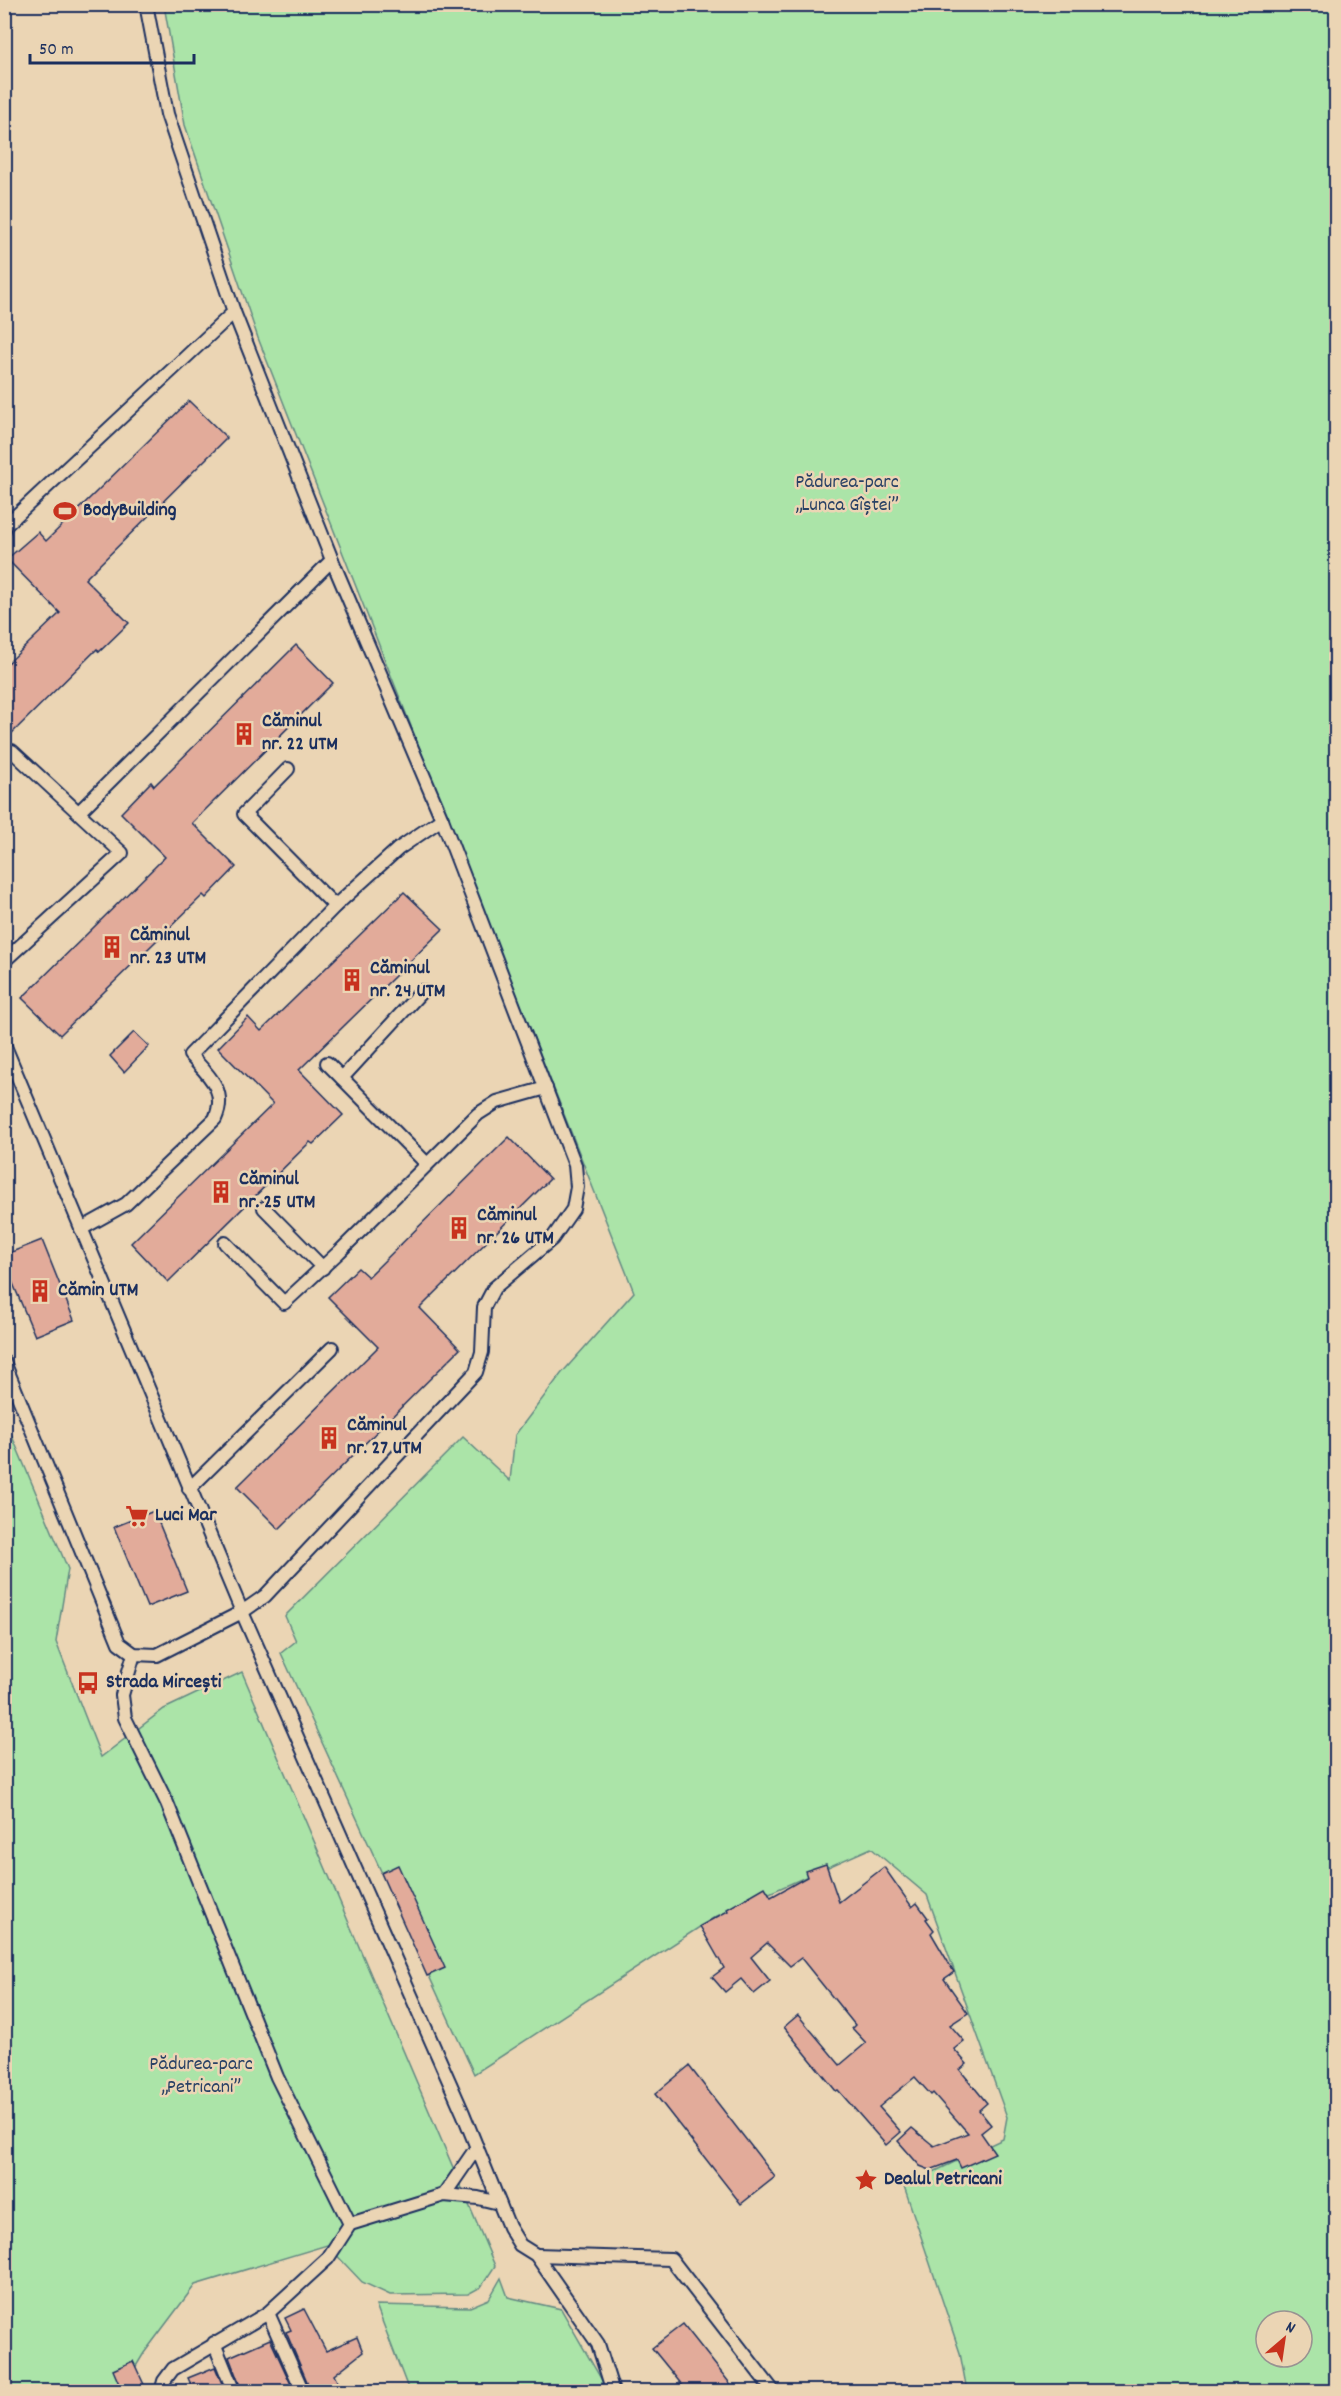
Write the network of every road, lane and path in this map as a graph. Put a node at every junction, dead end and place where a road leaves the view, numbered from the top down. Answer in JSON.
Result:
{"nodes":[{"id":1,"x":146,"y":4,"type":"edge"},
{"id":2,"x":234,"y":312,"type":"junction"},
{"id":3,"x":5,"y":526,"type":"edge"},
{"id":4,"x":332,"y":560,"type":"junction"},
{"id":5,"x":12,"y":751,"type":"dead end"},
{"id":6,"x":288,"y":769,"type":"dead end"},
{"id":7,"x":79,"y":812,"type":"junction"},
{"id":8,"x":442,"y":819,"type":"junction"},
{"id":9,"x":335,"y":906,"type":"junction"},
{"id":10,"x":4,"y":961,"type":"edge"},
{"id":11,"x":422,"y":991,"type":"dead end"},
{"id":12,"x":4,"y":1044,"type":"edge"},
{"id":13,"x":327,"y":1062,"type":"dead end"},
{"id":14,"x":342,"y":1078,"type":"junction"},
{"id":15,"x":546,"y":1088,"type":"junction"},
{"id":16,"x":426,"y":1163,"type":"junction"},
{"id":17,"x":264,"y":1208,"type":"dead end"},
{"id":18,"x":81,"y":1229,"type":"junction"},
{"id":19,"x":225,"y":1243,"type":"dead end"},
{"id":20,"x":322,"y":1268,"type":"junction"},
{"id":21,"x":332,"y":1348,"type":"dead end"},
{"id":22,"x":4,"y":1362,"type":"edge"},
{"id":23,"x":189,"y":1489,"type":"junction"},
{"id":24,"x":242,"y":1612,"type":"junction"},
{"id":25,"x":134,"y":1654,"type":"junction"},
{"id":26,"x":477,"y":2147,"type":"junction"},
{"id":27,"x":444,"y":2194,"type":"junction"},
{"id":28,"x":500,"y":2203,"type":"junction"},
{"id":29,"x":350,"y":2224,"type":"junction"},
{"id":30,"x":536,"y":2255,"type":"junction"},
{"id":31,"x":268,"y":2313,"type":"junction"},
{"id":32,"x":214,"y":2343,"type":"junction"},
{"id":33,"x":161,"y":2391,"type":"edge"},
{"id":34,"x":234,"y":2391,"type":"edge"},
{"id":35,"x":303,"y":2391,"type":"edge"},
{"id":36,"x":613,"y":2391,"type":"edge"},
{"id":37,"x":774,"y":2391,"type":"edge"}],
"edges":[{"from":1,"to":2,"type":"lane"},
{"from":2,"to":3,"type":"lane"},
{"from":2,"to":4,"type":"lane"},
{"from":4,"to":7,"type":"lane"},
{"from":4,"to":8,"type":"lane"},
{"from":5,"to":7,"type":"lane"},
{"from":6,"to":9,"type":"lane"},
{"from":7,"to":10,"type":"lane"},
{"from":8,"to":9,"type":"lane"},
{"from":8,"to":15,"type":"lane"},
{"from":9,"to":18,"type":"lane"},
{"from":11,"to":14,"type":"lane"},
{"from":12,"to":18,"type":"lane"},
{"from":13,"to":14,"type":"lane"},
{"from":14,"to":16,"type":"lane"},
{"from":15,"to":16,"type":"lane"},
{"from":15,"to":24,"type":"lane"},
{"from":16,"to":20,"type":"lane"},
{"from":17,"to":20,"type":"lane"},
{"from":18,"to":23,"type":"lane"},
{"from":19,"to":20,"type":"lane"},
{"from":21,"to":23,"type":"lane"},
{"from":22,"to":25,"type":"lane"},
{"from":23,"to":24,"type":"lane"},
{"from":24,"to":25,"type":"lane"},
{"from":24,"to":26,"type":"lane"},
{"from":25,"to":29,"type":"lane"},
{"from":26,"to":27,"type":"lane"},
{"from":26,"to":28,"type":"lane"},
{"from":27,"to":28,"type":"lane"},
{"from":27,"to":29,"type":"lane"},
{"from":28,"to":30,"type":"lane"},
{"from":29,"to":31,"type":"lane"},
{"from":30,"to":36,"type":"lane"},
{"from":30,"to":37,"type":"lane"},
{"from":31,"to":32,"type":"lane"},
{"from":31,"to":35,"type":"lane"},
{"from":32,"to":33,"type":"lane"},
{"from":32,"to":34,"type":"lane"}]}
